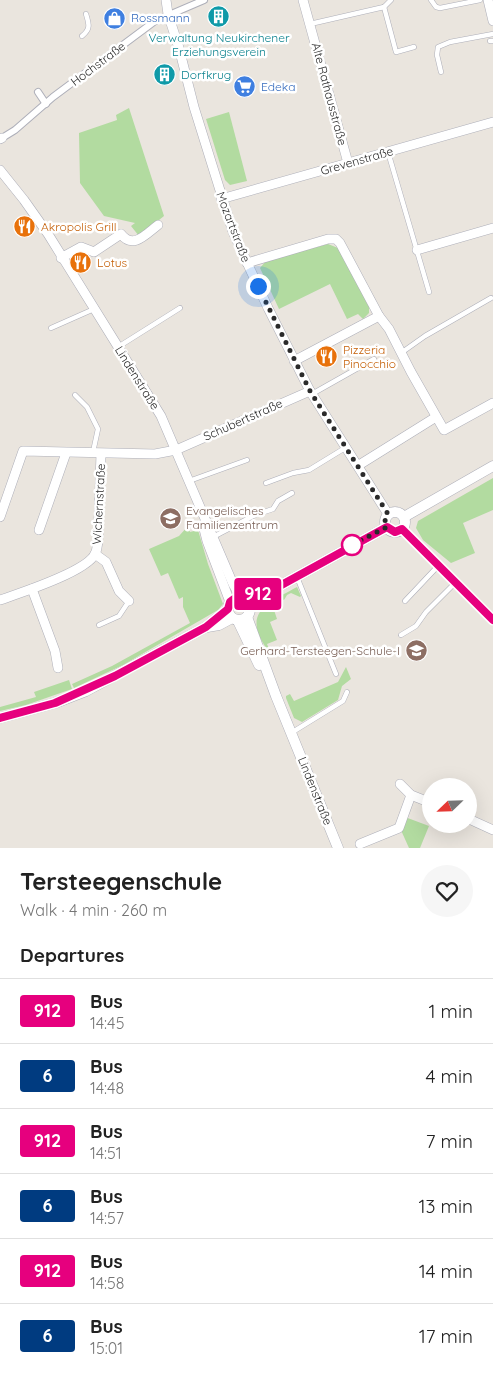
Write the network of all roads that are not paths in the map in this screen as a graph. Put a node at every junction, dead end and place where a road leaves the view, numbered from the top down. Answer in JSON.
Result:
{"nodes":[{"id":1,"x":166,"y":0,"type":"edge"},
{"id":2,"x":204,"y":0,"type":"edge"},
{"id":3,"x":303,"y":0,"type":"edge"},
{"id":4,"x":391,"y":0,"type":"edge"},
{"id":5,"x":431,"y":0,"type":"edge"},
{"id":6,"x":480,"y":0,"type":"edge"},
{"id":7,"x":488,"y":0,"type":"edge"},
{"id":8,"x":384,"y":7,"type":"junction"},
{"id":9,"x":86,"y":14,"type":"dead end"},
{"id":10,"x":168,"y":14,"type":"junction"},
{"id":11,"x":493,"y":21,"type":"edge"},
{"id":12,"x":310,"y":24,"type":"junction"},
{"id":13,"x":493,"y":34,"type":"edge"},
{"id":14,"x":82,"y":36,"type":"dead end"},
{"id":15,"x":414,"y":47,"type":"dead end"},
{"id":16,"x":441,"y":72,"type":"dead end"},
{"id":17,"x":38,"y":92,"type":"dead end"},
{"id":18,"x":46,"y":104,"type":"junction"},
{"id":19,"x":493,"y":122,"type":"edge"},
{"id":20,"x":1,"y":139,"type":"edge"},
{"id":21,"x":388,"y":152,"type":"junction"},
{"id":22,"x":348,"y":164,"type":"junction"},
{"id":23,"x":0,"y":170,"type":"edge"},
{"id":24,"x":222,"y":199,"type":"junction"},
{"id":25,"x":158,"y":225,"type":"dead end"},
{"id":26,"x":493,"y":228,"type":"edge"},
{"id":27,"x":417,"y":250,"type":"junction"},
{"id":28,"x":61,"y":258,"type":"junction"},
{"id":29,"x":247,"y":264,"type":"junction"},
{"id":30,"x":429,"y":292,"type":"dead end"},
{"id":31,"x":491,"y":298,"type":"dead end"},
{"id":32,"x":180,"y":308,"type":"dead end"},
{"id":33,"x":94,"y":309,"type":"junction"},
{"id":34,"x":379,"y":316,"type":"junction"},
{"id":35,"x":51,"y":328,"type":"dead end"},
{"id":36,"x":118,"y":347,"type":"junction"},
{"id":37,"x":401,"y":353,"type":"junction"},
{"id":38,"x":374,"y":359,"type":"dead end"},
{"id":39,"x":294,"y":361,"type":"junction"},
{"id":40,"x":311,"y":392,"type":"junction"},
{"id":41,"x":75,"y":395,"type":"dead end"},
{"id":42,"x":493,"y":403,"type":"edge"},
{"id":43,"x":436,"y":417,"type":"junction"},
{"id":44,"x":346,"y":447,"type":"junction"},
{"id":45,"x":176,"y":450,"type":"junction"},
{"id":46,"x":66,"y":453,"type":"junction"},
{"id":47,"x":97,"y":454,"type":"junction"},
{"id":48,"x":247,"y":460,"type":"dead end"},
{"id":49,"x":358,"y":465,"type":"junction"},
{"id":50,"x":493,"y":466,"type":"edge"},
{"id":51,"x":189,"y":481,"type":"junction"},
{"id":52,"x":266,"y":483,"type":"dead end"},
{"id":53,"x":292,"y":493,"type":"dead end"},
{"id":54,"x":199,"y":505,"type":"junction"},
{"id":55,"x":388,"y":514,"type":"junction"},
{"id":56,"x":0,"y":517,"type":"edge"},
{"id":57,"x":404,"y":517,"type":"junction"},
{"id":58,"x":387,"y":527,"type":"junction"},
{"id":59,"x":402,"y":529,"type":"junction"},
{"id":60,"x":39,"y":530,"type":"dead end"},
{"id":61,"x":213,"y":536,"type":"junction"},
{"id":62,"x":95,"y":554,"type":"junction"},
{"id":63,"x":438,"y":566,"type":"junction"},
{"id":64,"x":297,"y":576,"type":"junction"},
{"id":65,"x":456,"y":583,"type":"junction"},
{"id":66,"x":32,"y":589,"type":"junction"},
{"id":67,"x":0,"y":600,"type":"edge"},
{"id":68,"x":129,"y":600,"type":"joint"},
{"id":69,"x":246,"y":601,"type":"junction"},
{"id":70,"x":405,"y":601,"type":"dead end"},
{"id":71,"x":235,"y":613,"type":"junction"},
{"id":72,"x":493,"y":620,"type":"edge"},
{"id":73,"x":99,"y":625,"type":"dead end"},
{"id":74,"x":401,"y":635,"type":"dead end"},
{"id":75,"x":58,"y":668,"type":"dead end"},
{"id":76,"x":336,"y":674,"type":"dead end"},
{"id":77,"x":347,"y":692,"type":"dead end"},
{"id":78,"x":0,"y":718,"type":"edge"},
{"id":79,"x":292,"y":733,"type":"junction"},
{"id":80,"x":400,"y":784,"type":"dead end"},
{"id":81,"x":412,"y":796,"type":"junction"},
{"id":82,"x":422,"y":802,"type":"edge"},
{"id":83,"x":478,"y":823,"type":"edge"},
{"id":84,"x":493,"y":830,"type":"edge"},
{"id":85,"x":360,"y":844,"type":"dead end"},
{"id":86,"x":338,"y":848,"type":"edge"}],
"edges":[{"from":1,"to":10,"type":"street","name":"Mozartstraße"},
{"from":2,"to":10,"type":"street","name":"Hochstraße"},
{"from":3,"to":12,"type":"street","name":"Alte Rathausstraße"},
{"from":4,"to":8,"type":"lane"},
{"from":5,"to":6,"type":"lane"},
{"from":7,"to":11,"type":"street"},
{"from":8,"to":12,"type":"lane"},
{"from":8,"to":15,"type":"lane"},
{"from":9,"to":14,"type":"lane"},
{"from":10,"to":18,"type":"street","name":"Hochstraße"},
{"from":10,"to":24,"type":"street","name":"Mozartstraße"},
{"from":12,"to":22,"type":"street","name":"Alte Rathausstraße"},
{"from":13,"to":16,"type":"lane"},
{"from":17,"to":18,"type":"street"},
{"from":18,"to":20,"type":"street","name":"Hochstraße"},
{"from":19,"to":21,"type":"street","name":"Grevenstraße"},
{"from":21,"to":22,"type":"street","name":"Grevenstraße"},
{"from":21,"to":27,"type":"lane"},
{"from":22,"to":24,"type":"street","name":"Grevenstraße"},
{"from":23,"to":28,"type":"street","name":"Lindenstraße"},
{"from":24,"to":29,"type":"street","name":"Mozartstraße"},
{"from":25,"to":28,"type":"street"},
{"from":26,"to":27,"type":"street"},
{"from":27,"to":30,"type":"lane"},
{"from":28,"to":33,"type":"street","name":"Lindenstraße"},
{"from":29,"to":34,"type":"street"},
{"from":29,"to":39,"type":"street","name":"Mozartstraße"},
{"from":31,"to":37,"type":"lane"},
{"from":32,"to":36,"type":"lane"},
{"from":33,"to":35,"type":"lane"},
{"from":33,"to":36,"type":"street","name":"Lindenstraße"},
{"from":34,"to":37,"type":"street"},
{"from":34,"to":39,"type":"street"},
{"from":36,"to":45,"type":"street","name":"Lindenstraße"},
{"from":37,"to":43,"type":"street"},
{"from":38,"to":40,"type":"lane"},
{"from":39,"to":40,"type":"street","name":"Mozartstraße"},
{"from":40,"to":44,"type":"street","name":"Mozartstraße"},
{"from":40,"to":45,"type":"street","name":"Schubertstraße"},
{"from":41,"to":47,"type":"lane"},
{"from":42,"to":43,"type":"street"},
{"from":43,"to":49,"type":"street"},
{"from":44,"to":49,"type":"street","name":"Mozartstraße"},
{"from":44,"to":52,"type":"lane"},
{"from":45,"to":47,"type":"street","name":"Schubertstraße"},
{"from":45,"to":51,"type":"street","name":"Lindenstraße"},
{"from":46,"to":47,"type":"street","name":"Schubertstraße"},
{"from":46,"to":56,"type":"street","name":"Schubertstraße"},
{"from":46,"to":60,"type":"street"},
{"from":47,"to":62,"type":"street","name":"Wichernstraße"},
{"from":48,"to":51,"type":"lane"},
{"from":49,"to":55,"type":"street","name":"Mozartstraße"},
{"from":50,"to":57,"type":"street"},
{"from":51,"to":54,"type":"street","name":"Lindenstraße"},
{"from":53,"to":61,"type":"lane"},
{"from":54,"to":61,"type":"street","name":"Lindenstraße"},
{"from":54,"to":71,"type":"street","name":"Lindenstraße"},
{"from":55,"to":57,"type":"street"},
{"from":55,"to":58,"type":"street"},
{"from":57,"to":59,"type":"street"},
{"from":58,"to":59,"type":"street"},
{"from":58,"to":64,"type":"street"},
{"from":59,"to":63,"type":"street"},
{"from":61,"to":69,"type":"street","name":"Lindenstraße"},
{"from":62,"to":66,"type":"street","name":"Wichernstraße"},
{"from":62,"to":68,"type":"street","name":"Wichernstraße"},
{"from":63,"to":65,"type":"street"},
{"from":63,"to":70,"type":"lane"},
{"from":64,"to":69,"type":"street"},
{"from":64,"to":76,"type":"lane"},
{"from":65,"to":72,"type":"street"},
{"from":65,"to":74,"type":"lane"},
{"from":66,"to":67,"type":"street","name":"Wichernstraße"},
{"from":66,"to":75,"type":"street"},
{"from":68,"to":73,"type":"lane"},
{"from":69,"to":71,"type":"street"},
{"from":69,"to":71,"type":"street"},
{"from":71,"to":78,"type":"street"},
{"from":71,"to":79,"type":"street","name":"Lindenstraße"},
{"from":77,"to":79,"type":"lane"},
{"from":79,"to":86,"type":"street","name":"Lindenstraße"},
{"from":80,"to":81,"type":"street"},
{"from":81,"to":82,"type":"street"},
{"from":81,"to":85,"type":"street"},
{"from":83,"to":84,"type":"street"}]}
